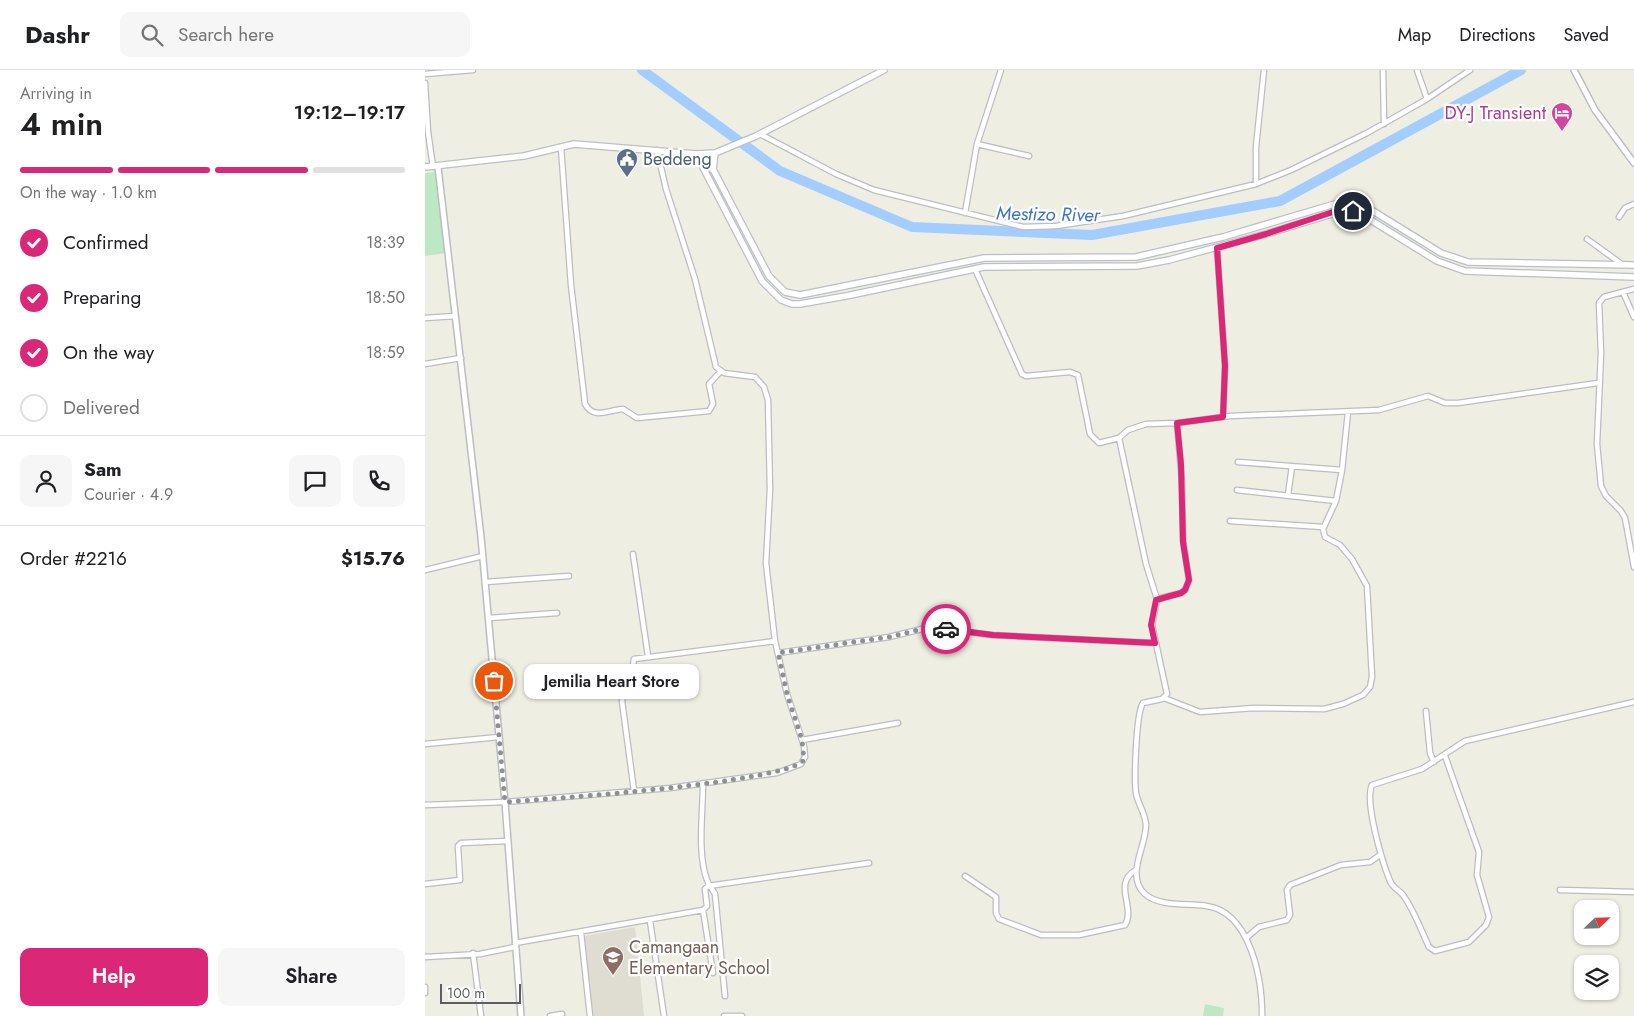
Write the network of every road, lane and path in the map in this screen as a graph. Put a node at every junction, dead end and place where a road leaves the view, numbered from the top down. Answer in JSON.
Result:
{"nodes":[{"id":1,"x":473,"y":70,"type":"edge"},
{"id":2,"x":884,"y":70,"type":"edge"},
{"id":3,"x":1001,"y":70,"type":"edge"},
{"id":4,"x":1264,"y":70,"type":"edge"},
{"id":5,"x":1383,"y":70,"type":"edge"},
{"id":6,"x":1417,"y":70,"type":"edge"},
{"id":7,"x":1470,"y":70,"type":"edge"},
{"id":8,"x":1574,"y":70,"type":"edge"},
{"id":9,"x":425,"y":74,"type":"edge"},
{"id":10,"x":425,"y":83,"type":"edge"},
{"id":11,"x":1427,"y":99,"type":"junction"},
{"id":12,"x":1384,"y":124,"type":"junction"},
{"id":13,"x":758,"y":135,"type":"junction"},
{"id":14,"x":977,"y":144,"type":"junction"},
{"id":15,"x":561,"y":147,"type":"junction"},
{"id":16,"x":657,"y":150,"type":"junction"},
{"id":17,"x":717,"y":152,"type":"junction"},
{"id":18,"x":687,"y":153,"type":"junction"},
{"id":19,"x":695,"y":154,"type":"junction"},
{"id":20,"x":705,"y":154,"type":"junction"},
{"id":21,"x":1029,"y":156,"type":"dead end"},
{"id":22,"x":1634,"y":163,"type":"edge"},
{"id":23,"x":425,"y":167,"type":"edge"},
{"id":24,"x":436,"y":167,"type":"junction"},
{"id":25,"x":705,"y":172,"type":"junction"},
{"id":26,"x":713,"y":172,"type":"junction"},
{"id":27,"x":1256,"y":184,"type":"junction"},
{"id":28,"x":1634,"y":204,"type":"edge"},
{"id":29,"x":965,"y":212,"type":"junction"},
{"id":30,"x":1619,"y":217,"type":"dead end"},
{"id":31,"x":1223,"y":237,"type":"junction"},
{"id":32,"x":1587,"y":239,"type":"dead end"},
{"id":33,"x":1226,"y":245,"type":"junction"},
{"id":34,"x":1217,"y":248,"type":"junction"},
{"id":35,"x":1604,"y":265,"type":"junction"},
{"id":36,"x":1623,"y":265,"type":"junction"},
{"id":37,"x":1634,"y":265,"type":"edge"},
{"id":38,"x":975,"y":269,"type":"junction"},
{"id":39,"x":1603,"y":276,"type":"junction"},
{"id":40,"x":1634,"y":276,"type":"edge"},
{"id":41,"x":878,"y":280,"type":"junction"},
{"id":42,"x":879,"y":289,"type":"junction"},
{"id":43,"x":1634,"y":289,"type":"edge"},
{"id":44,"x":1623,"y":292,"type":"junction"},
{"id":45,"x":455,"y":316,"type":"junction"},
{"id":46,"x":1634,"y":317,"type":"edge"},
{"id":47,"x":425,"y":318,"type":"edge"},
{"id":48,"x":461,"y":358,"type":"junction"},
{"id":49,"x":425,"y":364,"type":"edge"},
{"id":50,"x":721,"y":372,"type":"junction"},
{"id":51,"x":1598,"y":383,"type":"junction"},
{"id":52,"x":1348,"y":412,"type":"junction"},
{"id":53,"x":1223,"y":417,"type":"junction"},
{"id":54,"x":1177,"y":423,"type":"junction"},
{"id":55,"x":1119,"y":438,"type":"junction"},
{"id":56,"x":1238,"y":462,"type":"dead end"},
{"id":57,"x":1292,"y":466,"type":"junction"},
{"id":58,"x":1342,"y":470,"type":"junction"},
{"id":59,"x":1237,"y":490,"type":"dead end"},
{"id":60,"x":1288,"y":496,"type":"junction"},
{"id":61,"x":1336,"y":501,"type":"junction"},
{"id":62,"x":1230,"y":521,"type":"dead end"},
{"id":63,"x":1323,"y":527,"type":"junction"},
{"id":64,"x":633,"y":554,"type":"dead end"},
{"id":65,"x":483,"y":556,"type":"junction"},
{"id":66,"x":1634,"y":567,"type":"edge"},
{"id":67,"x":425,"y":570,"type":"edge"},
{"id":68,"x":569,"y":576,"type":"dead end"},
{"id":69,"x":485,"y":582,"type":"junction"},
{"id":70,"x":1157,"y":599,"type":"junction"},
{"id":71,"x":557,"y":613,"type":"dead end"},
{"id":72,"x":489,"y":618,"type":"junction"},
{"id":73,"x":775,"y":641,"type":"junction"},
{"id":74,"x":1155,"y":643,"type":"junction"},
{"id":75,"x":778,"y":653,"type":"junction"},
{"id":76,"x":648,"y":656,"type":"junction"},
{"id":77,"x":1164,"y":698,"type":"junction"},
{"id":78,"x":1634,"y":702,"type":"edge"},
{"id":79,"x":1426,"y":711,"type":"dead end"},
{"id":80,"x":898,"y":723,"type":"dead end"},
{"id":81,"x":499,"y":737,"type":"junction"},
{"id":82,"x":802,"y":740,"type":"junction"},
{"id":83,"x":425,"y":744,"type":"edge"},
{"id":84,"x":1445,"y":756,"type":"junction"},
{"id":85,"x":1434,"y":762,"type":"junction"},
{"id":86,"x":703,"y":783,"type":"junction"},
{"id":87,"x":634,"y":791,"type":"junction"},
{"id":88,"x":505,"y":802,"type":"junction"},
{"id":89,"x":425,"y":805,"type":"edge"},
{"id":90,"x":508,"y":840,"type":"junction"},
{"id":91,"x":1379,"y":855,"type":"junction"},
{"id":92,"x":869,"y":863,"type":"dead end"},
{"id":93,"x":1136,"y":870,"type":"junction"},
{"id":94,"x":965,"y":876,"type":"dead end"},
{"id":95,"x":425,"y":884,"type":"edge"},
{"id":96,"x":710,"y":886,"type":"junction"},
{"id":97,"x":1561,"y":890,"type":"dead end"},
{"id":98,"x":1634,"y":892,"type":"edge"},
{"id":99,"x":703,"y":910,"type":"junction"},
{"id":100,"x":650,"y":921,"type":"junction"},
{"id":101,"x":581,"y":933,"type":"junction"},
{"id":102,"x":1246,"y":938,"type":"junction"},
{"id":103,"x":515,"y":945,"type":"junction"},
{"id":104,"x":473,"y":953,"type":"junction"},
{"id":105,"x":425,"y":958,"type":"edge"},
{"id":106,"x":713,"y":973,"type":"dead end"},
{"id":107,"x":425,"y":987,"type":"edge"},
{"id":108,"x":425,"y":993,"type":"edge"},
{"id":109,"x":725,"y":996,"type":"dead end"},
{"id":110,"x":561,"y":1014,"type":"dead end"},
{"id":111,"x":481,"y":1016,"type":"edge"},
{"id":112,"x":521,"y":1016,"type":"edge"},
{"id":113,"x":549,"y":1016,"type":"edge"},
{"id":114,"x":590,"y":1016,"type":"edge"},
{"id":115,"x":664,"y":1016,"type":"edge"},
{"id":116,"x":724,"y":1016,"type":"edge"},
{"id":117,"x":742,"y":1016,"type":"edge"},
{"id":118,"x":1262,"y":1016,"type":"edge"}],
"edges":[{"from":1,"to":9,"type":"street"},
{"from":2,"to":13,"type":"main road"},
{"from":3,"to":14,"type":"street"},
{"from":4,"to":27,"type":"street"},
{"from":5,"to":12,"type":"street"},
{"from":6,"to":11,"type":"street"},
{"from":7,"to":11,"type":"street"},
{"from":8,"to":22,"type":"street"},
{"from":10,"to":24,"type":"street"},
{"from":11,"to":12,"type":"street"},
{"from":12,"to":27,"type":"street"},
{"from":13,"to":17,"type":"main road"},
{"from":13,"to":29,"type":"street"},
{"from":14,"to":21,"type":"street"},
{"from":14,"to":29,"type":"street"},
{"from":15,"to":16,"type":"main road"},
{"from":15,"to":24,"type":"main road"},
{"from":15,"to":50,"type":"street"},
{"from":16,"to":18,"type":"main road"},
{"from":16,"to":50,"type":"street"},
{"from":17,"to":20,"type":"main road"},
{"from":17,"to":26,"type":"main road"},
{"from":18,"to":19,"type":"main road"},
{"from":18,"to":25,"type":"main road"},
{"from":19,"to":20,"type":"main road"},
{"from":19,"to":25,"type":"main road"},
{"from":20,"to":26,"type":"main road"},
{"from":23,"to":24,"type":"main road"},
{"from":24,"to":45,"type":"street"},
{"from":25,"to":42,"type":"main road"},
{"from":26,"to":41,"type":"main road"},
{"from":27,"to":29,"type":"street"},
{"from":28,"to":30,"type":"street"},
{"from":31,"to":33,"type":"main road"},
{"from":31,"to":35,"type":"main road"},
{"from":31,"to":41,"type":"main road"},
{"from":32,"to":36,"type":"street"},
{"from":33,"to":34,"type":"main road"},
{"from":33,"to":39,"type":"main road"},
{"from":34,"to":38,"type":"main road"},
{"from":34,"to":53,"type":"street"},
{"from":35,"to":36,"type":"main road"},
{"from":35,"to":39,"type":"main road"},
{"from":36,"to":37,"type":"main road"},
{"from":38,"to":42,"type":"main road"},
{"from":38,"to":55,"type":"street"},
{"from":39,"to":40,"type":"main road"},
{"from":41,"to":42,"type":"main road"},
{"from":43,"to":44,"type":"street"},
{"from":44,"to":46,"type":"street"},
{"from":44,"to":51,"type":"street"},
{"from":45,"to":47,"type":"street"},
{"from":45,"to":48,"type":"street"},
{"from":48,"to":49,"type":"street"},
{"from":48,"to":65,"type":"street"},
{"from":50,"to":73,"type":"street"},
{"from":51,"to":52,"type":"street"},
{"from":51,"to":66,"type":"street"},
{"from":52,"to":53,"type":"street"},
{"from":52,"to":58,"type":"street"},
{"from":53,"to":54,"type":"street"},
{"from":54,"to":55,"type":"street"},
{"from":54,"to":70,"type":"street"},
{"from":55,"to":70,"type":"street"},
{"from":56,"to":57,"type":"street"},
{"from":57,"to":58,"type":"street"},
{"from":57,"to":60,"type":"street"},
{"from":58,"to":61,"type":"street"},
{"from":59,"to":60,"type":"street"},
{"from":60,"to":61,"type":"street"},
{"from":61,"to":63,"type":"street"},
{"from":62,"to":63,"type":"street"},
{"from":63,"to":77,"type":"street"},
{"from":64,"to":76,"type":"street"},
{"from":65,"to":67,"type":"street"},
{"from":65,"to":69,"type":"street"},
{"from":68,"to":69,"type":"street"},
{"from":69,"to":72,"type":"street"},
{"from":70,"to":74,"type":"street"},
{"from":71,"to":72,"type":"street"},
{"from":72,"to":81,"type":"street"},
{"from":73,"to":75,"type":"street"},
{"from":73,"to":76,"type":"street"},
{"from":74,"to":75,"type":"street"},
{"from":74,"to":77,"type":"street"},
{"from":75,"to":82,"type":"street"},
{"from":76,"to":87,"type":"street"},
{"from":77,"to":93,"type":"street"},
{"from":78,"to":84,"type":"street"},
{"from":79,"to":85,"type":"street"},
{"from":80,"to":82,"type":"street"},
{"from":81,"to":83,"type":"street"},
{"from":81,"to":88,"type":"street"},
{"from":82,"to":86,"type":"street"},
{"from":84,"to":85,"type":"street"},
{"from":84,"to":91,"type":"street"},
{"from":85,"to":91,"type":"street"},
{"from":86,"to":87,"type":"street"},
{"from":86,"to":96,"type":"street"},
{"from":87,"to":88,"type":"street"},
{"from":88,"to":89,"type":"street"},
{"from":88,"to":90,"type":"street"},
{"from":90,"to":95,"type":"street"},
{"from":90,"to":103,"type":"street"},
{"from":91,"to":102,"type":"street"},
{"from":92,"to":96,"type":"street"},
{"from":93,"to":94,"type":"street"},
{"from":93,"to":102,"type":"street"},
{"from":96,"to":99,"type":"street"},
{"from":96,"to":109,"type":"street"},
{"from":97,"to":98,"type":"street"},
{"from":99,"to":100,"type":"street"},
{"from":99,"to":106,"type":"street"},
{"from":100,"to":101,"type":"street"},
{"from":100,"to":115,"type":"street"},
{"from":101,"to":103,"type":"street"},
{"from":101,"to":114,"type":"street"},
{"from":102,"to":118,"type":"street"},
{"from":103,"to":104,"type":"street"},
{"from":103,"to":112,"type":"street"},
{"from":104,"to":105,"type":"street"},
{"from":104,"to":111,"type":"street"},
{"from":107,"to":108,"type":"street"},
{"from":110,"to":113,"type":"street"},
{"from":116,"to":117,"type":"street"}]}
